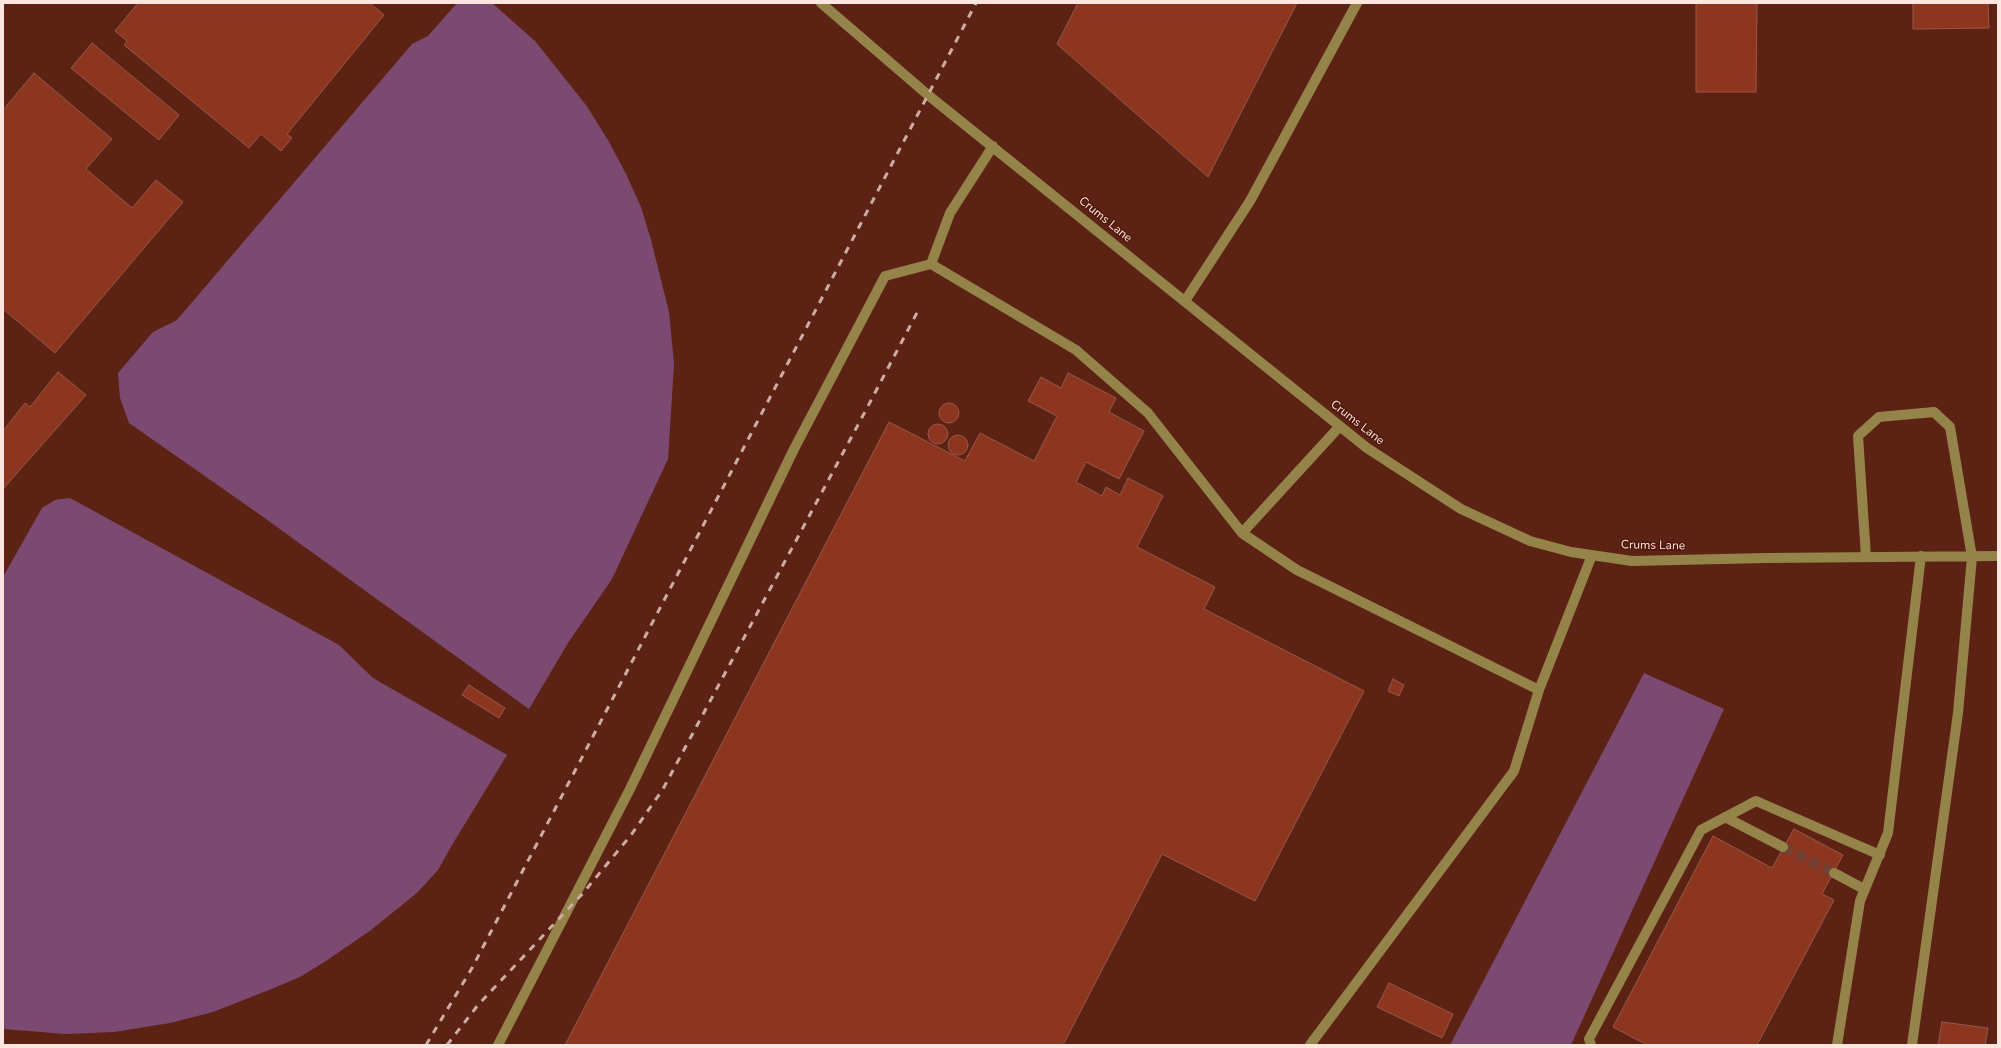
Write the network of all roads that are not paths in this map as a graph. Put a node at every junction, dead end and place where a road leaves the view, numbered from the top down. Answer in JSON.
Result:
{"nodes":[{"id":1,"x":821,"y":3,"type":"edge"},
{"id":2,"x":1357,"y":3,"type":"edge"},
{"id":3,"x":993,"y":146,"type":"junction"},
{"id":4,"x":931,"y":264,"type":"junction"},
{"id":5,"x":1185,"y":301,"type":"junction"},
{"id":6,"x":1340,"y":426,"type":"junction"},
{"id":7,"x":1242,"y":533,"type":"junction"},
{"id":8,"x":1592,"y":555,"type":"junction"},
{"id":9,"x":1921,"y":556,"type":"junction"},
{"id":10,"x":1972,"y":556,"type":"junction"},
{"id":11,"x":1998,"y":556,"type":"edge"},
{"id":12,"x":1866,"y":557,"type":"junction"},
{"id":13,"x":1539,"y":690,"type":"junction"},
{"id":14,"x":1725,"y":817,"type":"junction"},
{"id":15,"x":1783,"y":847,"type":"tunnel mouth"},
{"id":16,"x":1880,"y":855,"type":"junction"},
{"id":17,"x":1834,"y":873,"type":"tunnel mouth"},
{"id":18,"x":1864,"y":889,"type":"junction"},
{"id":19,"x":498,"y":1045,"type":"edge"},
{"id":20,"x":1310,"y":1045,"type":"edge"},
{"id":21,"x":1591,"y":1045,"type":"edge"},
{"id":22,"x":1837,"y":1045,"type":"edge"},
{"id":23,"x":1912,"y":1045,"type":"edge"}],
"edges":[{"from":1,"to":3,"type":"street","name":"Crums Lane"},
{"from":2,"to":5,"type":"street"},
{"from":3,"to":4,"type":"street"},
{"from":3,"to":5,"type":"street","name":"Crums Lane"},
{"from":4,"to":7,"type":"street"},
{"from":4,"to":19,"type":"street"},
{"from":5,"to":6,"type":"street","name":"Crums Lane"},
{"from":6,"to":7,"type":"street"},
{"from":6,"to":8,"type":"street","name":"Crums Lane"},
{"from":7,"to":13,"type":"street"},
{"from":8,"to":12,"type":"street","name":"Crums Lane"},
{"from":8,"to":13,"type":"street"},
{"from":9,"to":10,"type":"street","name":"Crums Lane"},
{"from":9,"to":12,"type":"street","name":"Crums Lane"},
{"from":9,"to":16,"type":"street"},
{"from":10,"to":11,"type":"street","name":"Crums Lane"},
{"from":10,"to":12,"type":"street"},
{"from":10,"to":23,"type":"street"},
{"from":13,"to":20,"type":"street"},
{"from":14,"to":15,"type":"street"},
{"from":14,"to":16,"type":"street"},
{"from":14,"to":21,"type":"street"},
{"from":16,"to":18,"type":"street"},
{"from":17,"to":18,"type":"street"},
{"from":18,"to":22,"type":"street"}]}
